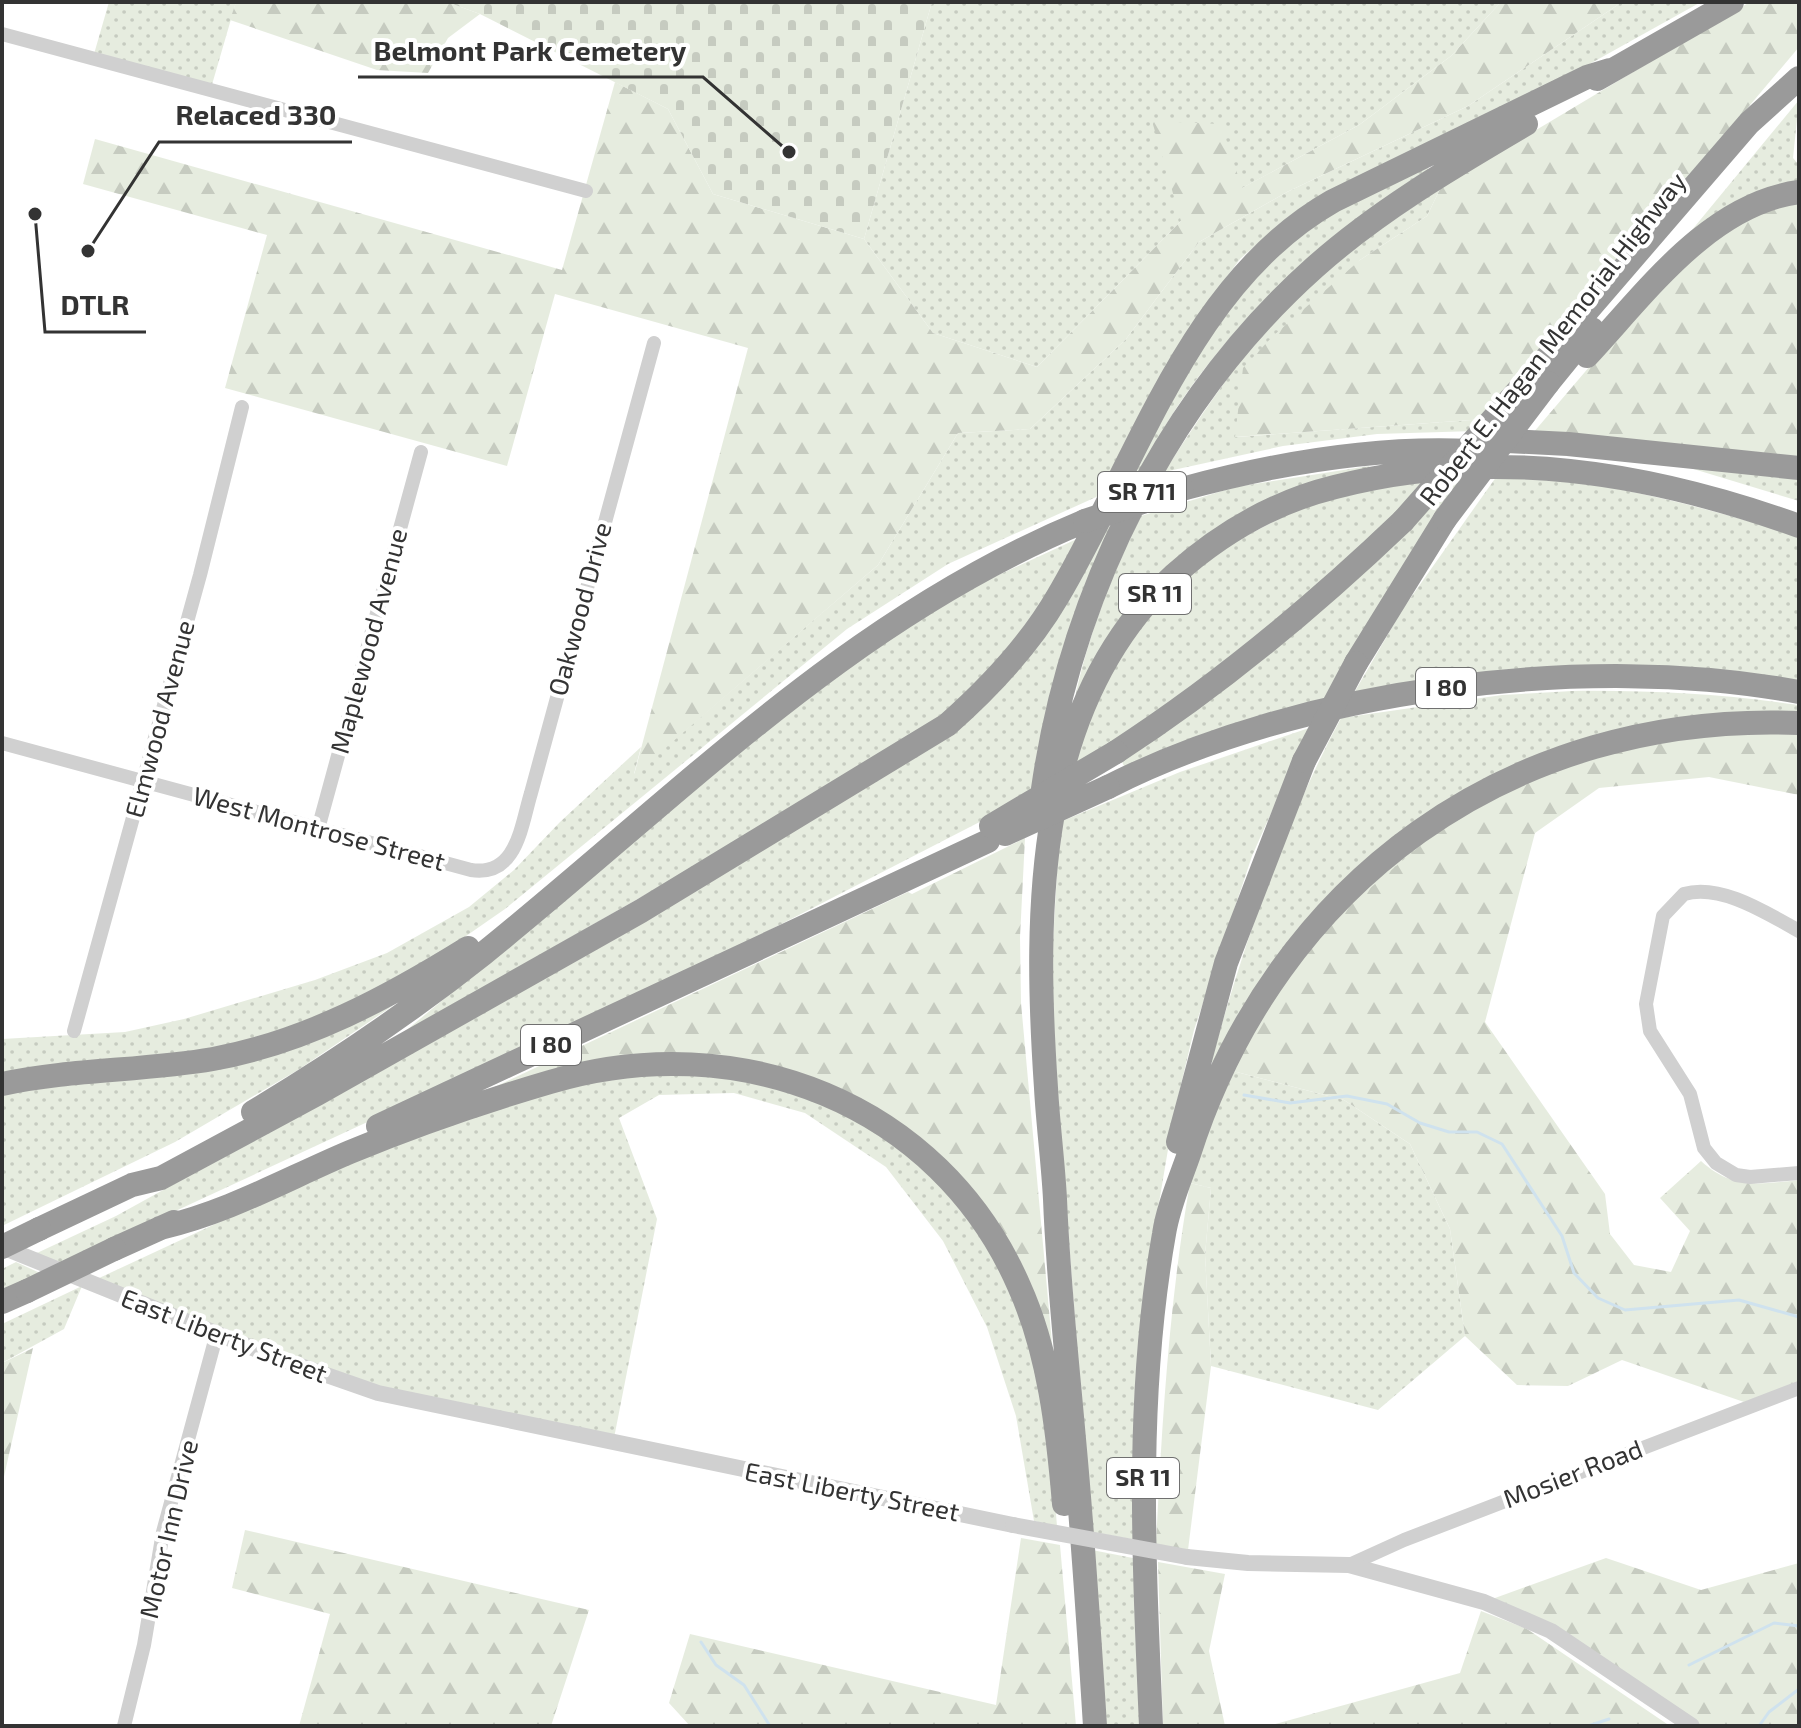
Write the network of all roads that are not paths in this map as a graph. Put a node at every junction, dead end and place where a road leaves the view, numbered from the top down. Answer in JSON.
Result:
{"nodes":[{"id":1,"x":1732,"y":2,"type":"edge"},
{"id":2,"x":2,"y":34,"type":"edge"},
{"id":3,"x":1610,"y":70,"type":"junction"},
{"id":4,"x":1799,"y":78,"type":"edge"},
{"id":5,"x":586,"y":191,"type":"dead end"},
{"id":6,"x":1799,"y":192,"type":"edge"},
{"id":7,"x":654,"y":343,"type":"dead end"},
{"id":8,"x":1545,"y":384,"type":"junction"},
{"id":9,"x":242,"y":407,"type":"dead end"},
{"id":10,"x":421,"y":452,"type":"dead end"},
{"id":11,"x":1799,"y":468,"type":"edge"},
{"id":12,"x":1185,"y":483,"type":"junction"},
{"id":13,"x":1799,"y":516,"type":"edge"},
{"id":14,"x":1799,"y":526,"type":"edge"},
{"id":15,"x":1799,"y":692,"type":"edge"},
{"id":16,"x":1799,"y":723,"type":"edge"},
{"id":17,"x":2,"y":743,"type":"edge"},
{"id":18,"x":142,"y":781,"type":"junction"},
{"id":19,"x":662,"y":804,"type":"junction"},
{"id":20,"x":318,"y":829,"type":"junction"},
{"id":21,"x":990,"y":834,"type":"junction"},
{"id":22,"x":496,"y":868,"type":"joint"},
{"id":23,"x":1799,"y":931,"type":"edge"},
{"id":24,"x":74,"y":1031,"type":"dead end"},
{"id":25,"x":2,"y":1084,"type":"edge"},
{"id":26,"x":1799,"y":1173,"type":"edge"},
{"id":27,"x":132,"y":1185,"type":"junction"},
{"id":28,"x":160,"y":1228,"type":"junction"},
{"id":29,"x":1164,"y":1232,"type":"junction"},
{"id":30,"x":2,"y":1247,"type":"edge"},
{"id":31,"x":1056,"y":1253,"type":"junction"},
{"id":32,"x":2,"y":1302,"type":"edge"},
{"id":33,"x":217,"y":1333,"type":"junction"},
{"id":34,"x":1799,"y":1388,"type":"edge"},
{"id":35,"x":1349,"y":1565,"type":"junction"},
{"id":36,"x":1092,"y":1680,"type":"junction"},
{"id":37,"x":124,"y":1726,"type":"edge"},
{"id":38,"x":1095,"y":1726,"type":"edge"},
{"id":39,"x":1151,"y":1726,"type":"edge"},
{"id":40,"x":1692,"y":1726,"type":"edge"}],
"edges":[{"from":1,"to":3,"type":"highway","number":"SR 711"},
{"from":2,"to":5,"type":"street"},
{"from":3,"to":27,"type":"highway"},
{"from":3,"to":31,"type":"highway","number":"SR 711"},
{"from":4,"to":8,"type":"highway"},
{"from":6,"to":8,"type":"highway"},
{"from":7,"to":22,"type":"street","name":"Oakwood Drive"},
{"from":8,"to":21,"type":"highway","bridge":true},
{"from":8,"to":29,"type":"highway","name":"Robert E. Hagan Memorial Highway","bridge":true},
{"from":9,"to":18,"type":"street","name":"Elmwood Avenue"},
{"from":10,"to":20,"type":"street","name":"Maplewood Avenue"},
{"from":11,"to":12,"type":"highway"},
{"from":12,"to":13,"type":"highway"},
{"from":12,"to":19,"type":"highway","bridge":true},
{"from":14,"to":31,"type":"highway","number":"SR 11"},
{"from":15,"to":21,"type":"highway","number":"I 80","bridge":true},
{"from":16,"to":29,"type":"highway","number":"SR 11"},
{"from":17,"to":18,"type":"street","name":"West Montrose Street"},
{"from":18,"to":20,"type":"street","name":"West Montrose Street"},
{"from":18,"to":24,"type":"street","name":"Elmwood Avenue"},
{"from":19,"to":25,"type":"highway"},
{"from":19,"to":27,"type":"highway"},
{"from":20,"to":22,"type":"street","name":"West Montrose Street"},
{"from":21,"to":28,"type":"highway","number":"I 80"},
{"from":23,"to":26,"type":"street"},
{"from":27,"to":30,"type":"highway","bridge":true},
{"from":28,"to":32,"type":"highway","number":"I 80","bridge":true},
{"from":28,"to":36,"type":"highway"},
{"from":29,"to":39,"type":"highway","number":"SR 11"},
{"from":30,"to":33,"type":"street","name":"East Liberty Street"},
{"from":31,"to":36,"type":"highway","number":"SR 11"},
{"from":33,"to":35,"type":"street","name":"East Liberty Street","bridge":true},
{"from":33,"to":37,"type":"street","name":"Motor Inn Drive"},
{"from":34,"to":35,"type":"street","name":"Mosier Road"},
{"from":35,"to":40,"type":"street","name":"East Liberty Street"},
{"from":36,"to":38,"type":"highway","number":"SR 11"}]}
